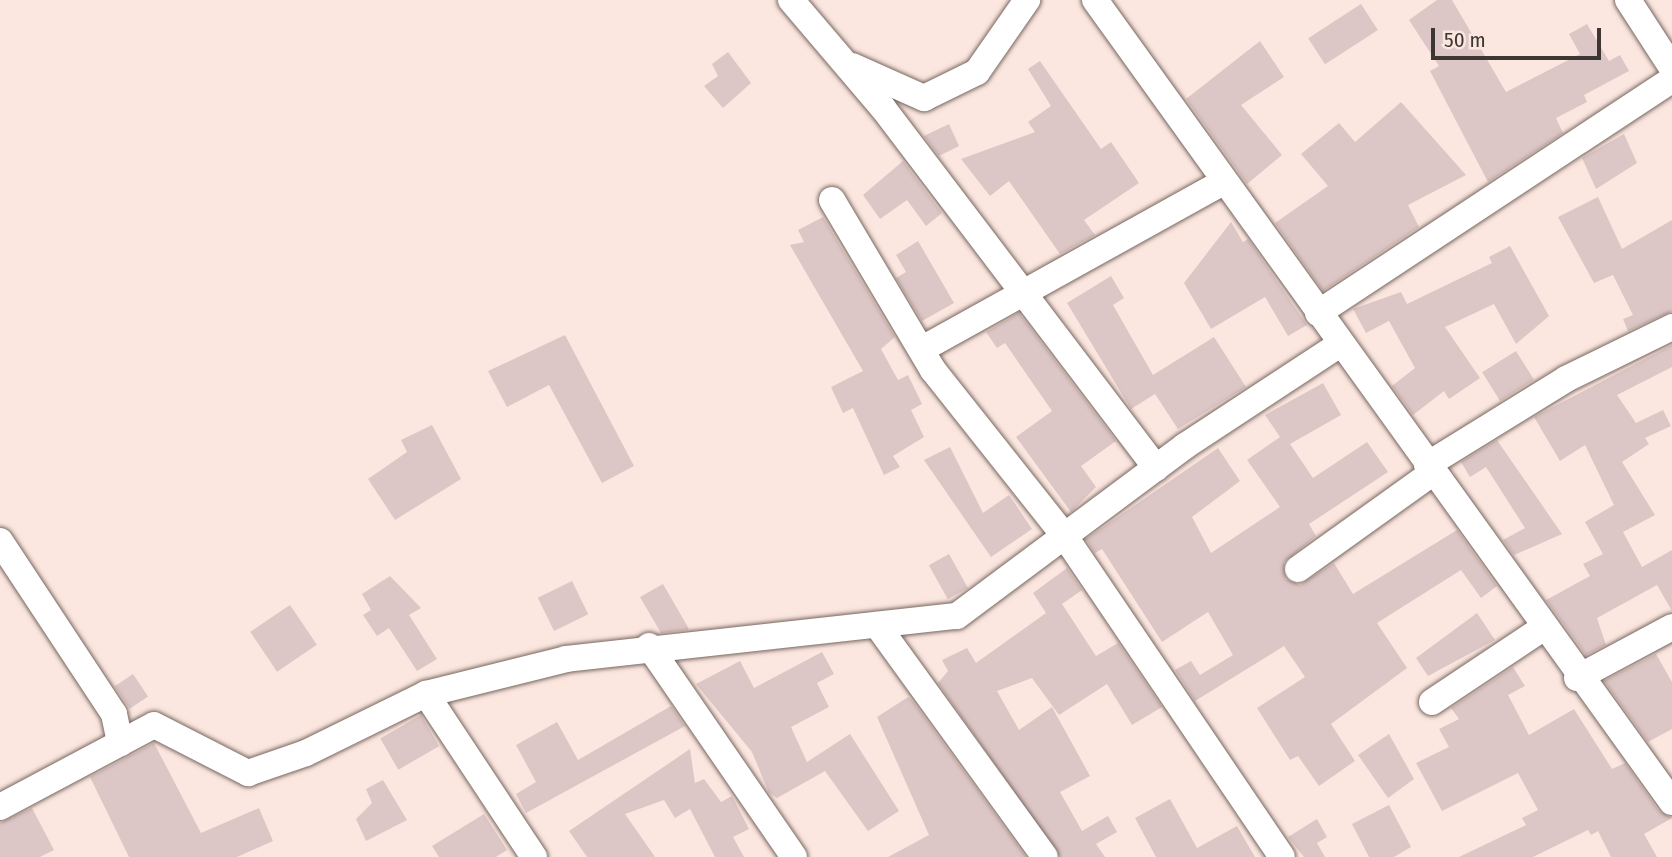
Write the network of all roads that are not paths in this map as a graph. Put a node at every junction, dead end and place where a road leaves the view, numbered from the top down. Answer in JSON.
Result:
{"nodes":[{"id":1,"x":791,"y":0,"type":"edge"},
{"id":2,"x":1027,"y":0,"type":"edge"},
{"id":3,"x":1095,"y":0,"type":"edge"},
{"id":4,"x":1628,"y":0,"type":"edge"},
{"id":5,"x":844,"y":62,"type":"junction"},
{"id":6,"x":1672,"y":68,"type":"edge"},
{"id":7,"x":1672,"y":80,"type":"edge"},
{"id":8,"x":1223,"y":182,"type":"junction"},
{"id":9,"x":832,"y":200,"type":"dead end"},
{"id":10,"x":1023,"y":290,"type":"junction"},
{"id":11,"x":1318,"y":313,"type":"junction"},
{"id":12,"x":1672,"y":327,"type":"edge"},
{"id":13,"x":1340,"y":344,"type":"junction"},
{"id":14,"x":922,"y":349,"type":"junction"},
{"id":15,"x":1156,"y":468,"type":"junction"},
{"id":16,"x":1429,"y":469,"type":"junction"},
{"id":17,"x":1066,"y":538,"type":"junction"},
{"id":18,"x":0,"y":541,"type":"edge"},
{"id":19,"x":1298,"y":569,"type":"dead end"},
{"id":20,"x":877,"y":625,"type":"junction"},
{"id":21,"x":1672,"y":627,"type":"edge"},
{"id":22,"x":1543,"y":628,"type":"junction"},
{"id":23,"x":649,"y":646,"type":"junction"},
{"id":24,"x":1577,"y":677,"type":"junction"},
{"id":25,"x":426,"y":694,"type":"junction"},
{"id":26,"x":1432,"y":702,"type":"dead end"},
{"id":27,"x":120,"y":743,"type":"junction"},
{"id":28,"x":1672,"y":802,"type":"edge"},
{"id":29,"x":0,"y":807,"type":"edge"},
{"id":30,"x":534,"y":857,"type":"edge"},
{"id":31,"x":794,"y":857,"type":"edge"},
{"id":32,"x":1045,"y":857,"type":"edge"},
{"id":33,"x":1282,"y":857,"type":"edge"}],
"edges":[{"from":1,"to":5,"type":"street"},
{"from":2,"to":5,"type":"street"},
{"from":3,"to":8,"type":"street"},
{"from":4,"to":6,"type":"street"},
{"from":5,"to":10,"type":"street"},
{"from":7,"to":11,"type":"street"},
{"from":8,"to":10,"type":"street"},
{"from":8,"to":11,"type":"street"},
{"from":9,"to":14,"type":"street"},
{"from":10,"to":14,"type":"street"},
{"from":10,"to":15,"type":"street"},
{"from":11,"to":13,"type":"street"},
{"from":12,"to":16,"type":"street"},
{"from":13,"to":15,"type":"street"},
{"from":13,"to":16,"type":"street"},
{"from":14,"to":17,"type":"street"},
{"from":15,"to":17,"type":"street"},
{"from":16,"to":19,"type":"street"},
{"from":16,"to":22,"type":"street"},
{"from":17,"to":20,"type":"street"},
{"from":17,"to":33,"type":"street"},
{"from":18,"to":27,"type":"street"},
{"from":20,"to":23,"type":"street"},
{"from":20,"to":32,"type":"street"},
{"from":21,"to":24,"type":"street"},
{"from":22,"to":24,"type":"street"},
{"from":22,"to":26,"type":"street"},
{"from":23,"to":25,"type":"street"},
{"from":23,"to":31,"type":"street"},
{"from":24,"to":28,"type":"street"},
{"from":25,"to":27,"type":"street"},
{"from":25,"to":30,"type":"street"},
{"from":27,"to":29,"type":"street"}]}
